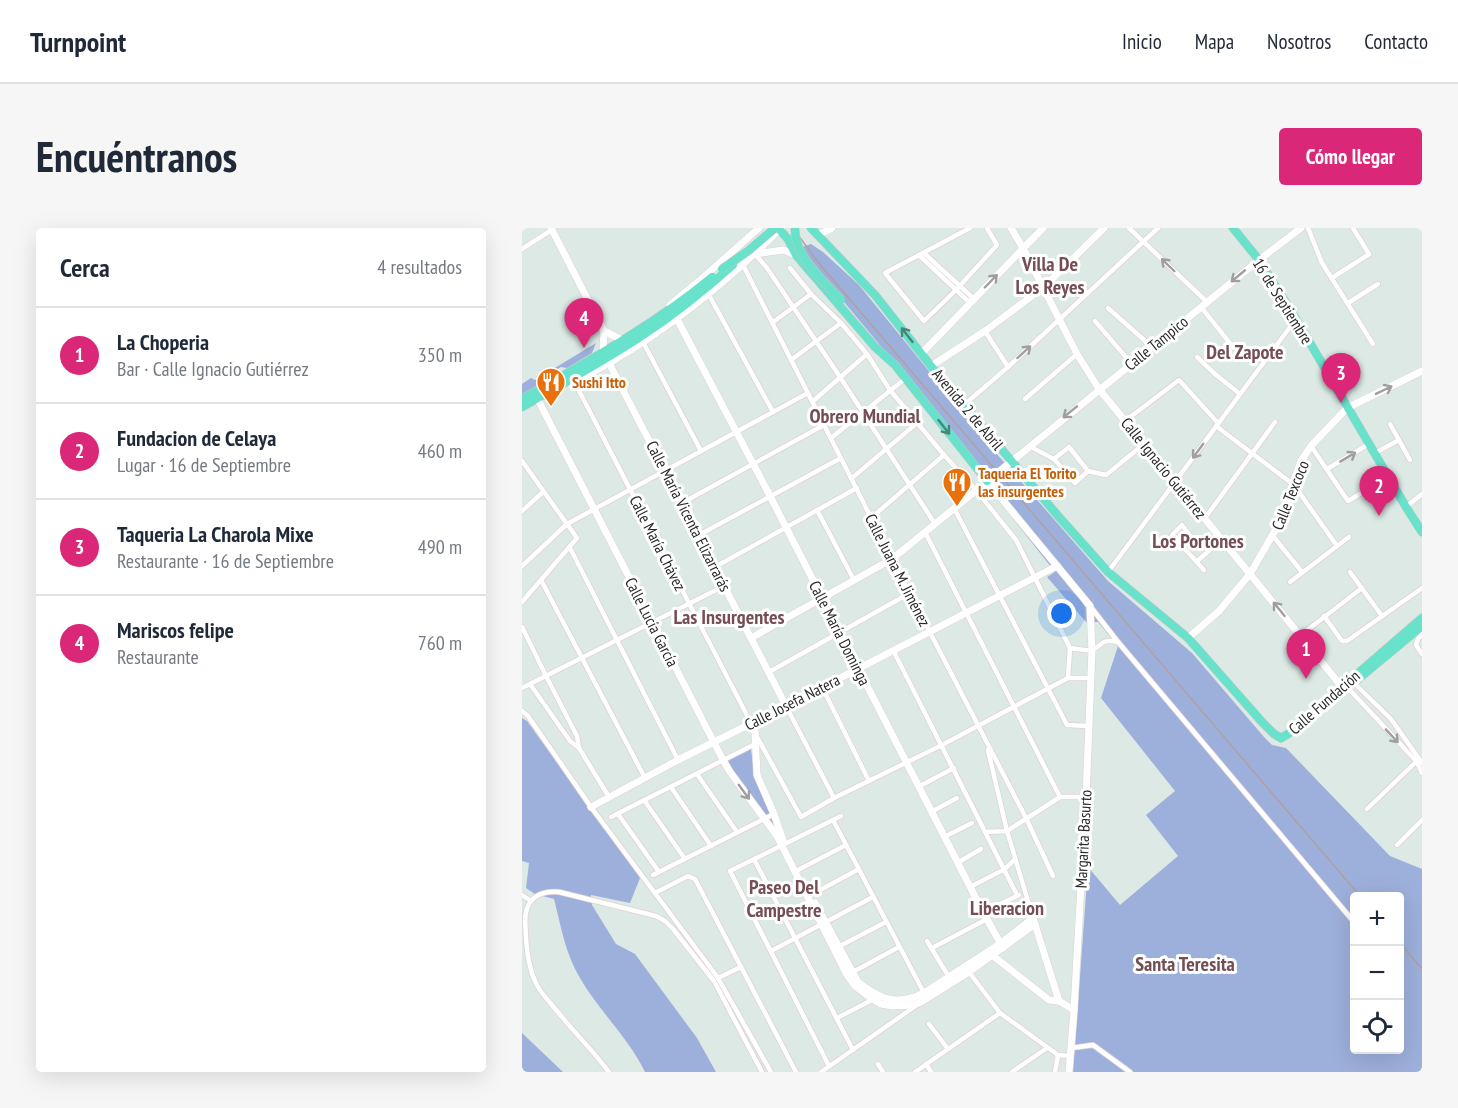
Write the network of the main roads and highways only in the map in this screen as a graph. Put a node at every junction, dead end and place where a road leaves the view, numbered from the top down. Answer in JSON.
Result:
{"nodes":[{"id":1,"x":778,"y":228,"type":"edge"},
{"id":2,"x":795,"y":228,"type":"edge"},
{"id":3,"x":812,"y":228,"type":"edge"},
{"id":4,"x":1233,"y":228,"type":"edge"},
{"id":5,"x":733,"y":266,"type":"dead end"},
{"id":6,"x":895,"y":365,"type":"junction"},
{"id":7,"x":536,"y":395,"type":"junction"},
{"id":8,"x":522,"y":399,"type":"edge"},
{"id":9,"x":522,"y":407,"type":"edge"},
{"id":10,"x":987,"y":481,"type":"road end"},
{"id":11,"x":1422,"y":532,"type":"edge"},
{"id":12,"x":1422,"y":618,"type":"edge"},
{"id":13,"x":1422,"y":626,"type":"edge"},
{"id":14,"x":1349,"y":686,"type":"junction"},
{"id":15,"x":1281,"y":738,"type":"junction"}],
"edges":[{"from":1,"to":6,"type":"main road"},
{"from":1,"to":7,"type":"main road","bridge":true},
{"from":2,"to":6,"type":"main road","bridge":true},
{"from":15,"to":3,"type":"main road","name":"Avenida 2 de Abril","one_way":true},
{"from":4,"to":11,"type":"main road","name":"16 de Septiembre"},
{"from":5,"to":7,"type":"main road"},
{"from":6,"to":10,"type":"main road","one_way":true},
{"from":7,"to":8,"type":"main road"},
{"from":7,"to":9,"type":"main road"},
{"from":12,"to":14,"type":"main road","name":"Calle Fundación"},
{"from":13,"to":14,"type":"main road","name":"Calle Fundación"},
{"from":14,"to":15,"type":"main road","name":"Calle Fundación"},
{"from":14,"to":15,"type":"main road","name":"Calle Fundación"}]}
